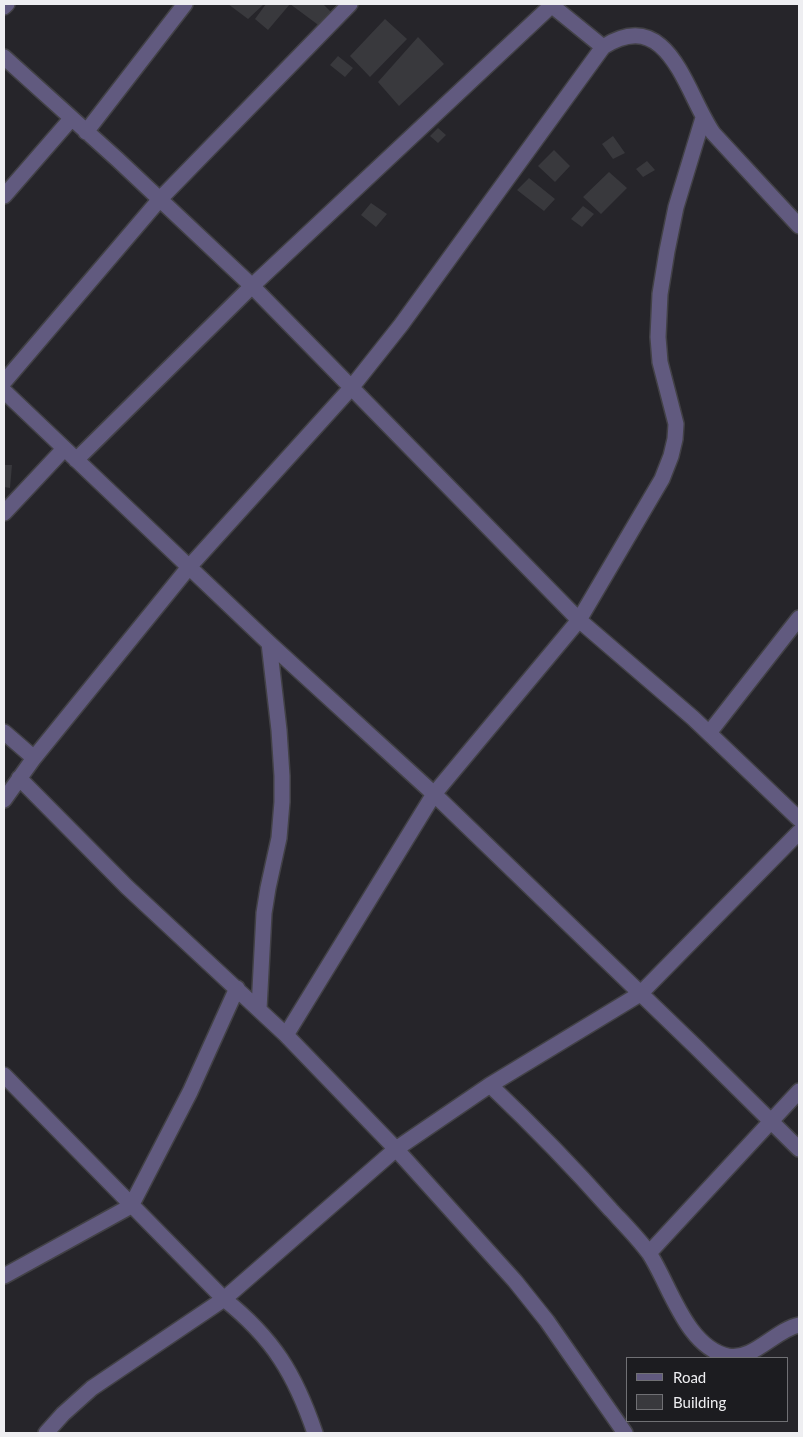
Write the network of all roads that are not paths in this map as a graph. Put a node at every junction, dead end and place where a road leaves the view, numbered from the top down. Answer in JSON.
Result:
{"nodes":[{"id":1,"x":7,"y":4,"type":"edge"},
{"id":2,"x":185,"y":4,"type":"edge"},
{"id":3,"x":350,"y":4,"type":"edge"},
{"id":4,"x":551,"y":4,"type":"edge"},
{"id":5,"x":4,"y":7,"type":"edge"},
{"id":6,"x":603,"y":47,"type":"junction"},
{"id":7,"x":4,"y":58,"type":"edge"},
{"id":8,"x":703,"y":118,"type":"junction"},
{"id":9,"x":71,"y":119,"type":"junction"},
{"id":10,"x":86,"y":132,"type":"junction"},
{"id":11,"x":4,"y":196,"type":"edge"},
{"id":12,"x":160,"y":199,"type":"junction"},
{"id":13,"x":799,"y":226,"type":"edge"},
{"id":14,"x":252,"y":286,"type":"junction"},
{"id":15,"x":4,"y":382,"type":"edge"},
{"id":16,"x":351,"y":388,"type":"junction"},
{"id":17,"x":4,"y":391,"type":"edge"},
{"id":18,"x":70,"y":454,"type":"junction"},
{"id":19,"x":4,"y":513,"type":"edge"},
{"id":20,"x":189,"y":567,"type":"junction"},
{"id":21,"x":799,"y":618,"type":"edge"},
{"id":22,"x":578,"y":620,"type":"junction"},
{"id":23,"x":269,"y":643,"type":"junction"},
{"id":24,"x":4,"y":732,"type":"edge"},
{"id":25,"x":709,"y":734,"type":"junction"},
{"id":26,"x":34,"y":758,"type":"junction"},
{"id":27,"x":19,"y":778,"type":"junction"},
{"id":28,"x":434,"y":794,"type":"junction"},
{"id":29,"x":4,"y":800,"type":"edge"},
{"id":30,"x":799,"y":818,"type":"edge"},
{"id":31,"x":799,"y":832,"type":"edge"},
{"id":32,"x":237,"y":988,"type":"junction"},
{"id":33,"x":640,"y":994,"type":"junction"},
{"id":34,"x":260,"y":1009,"type":"junction"},
{"id":35,"x":286,"y":1035,"type":"junction"},
{"id":36,"x":4,"y":1075,"type":"edge"},
{"id":37,"x":490,"y":1085,"type":"junction"},
{"id":38,"x":799,"y":1091,"type":"edge"},
{"id":39,"x":772,"y":1122,"type":"junction"},
{"id":40,"x":396,"y":1149,"type":"junction"},
{"id":41,"x":799,"y":1149,"type":"edge"},
{"id":42,"x":131,"y":1206,"type":"junction"},
{"id":43,"x":649,"y":1253,"type":"junction"},
{"id":44,"x":4,"y":1276,"type":"edge"},
{"id":45,"x":224,"y":1299,"type":"junction"},
{"id":46,"x":799,"y":1326,"type":"edge"},
{"id":47,"x":46,"y":1433,"type":"edge"},
{"id":48,"x":315,"y":1433,"type":"edge"},
{"id":49,"x":625,"y":1433,"type":"edge"}],
"edges":[{"from":1,"to":5,"type":"street"},
{"from":2,"to":10,"type":"street"},
{"from":3,"to":12,"type":"street"},
{"from":4,"to":6,"type":"street"},
{"from":4,"to":14,"type":"street"},
{"from":6,"to":8,"type":"street"},
{"from":6,"to":16,"type":"street"},
{"from":7,"to":9,"type":"street"},
{"from":8,"to":13,"type":"street"},
{"from":8,"to":22,"type":"street"},
{"from":9,"to":10,"type":"street"},
{"from":9,"to":11,"type":"street"},
{"from":10,"to":12,"type":"street"},
{"from":12,"to":14,"type":"street"},
{"from":12,"to":15,"type":"street"},
{"from":14,"to":16,"type":"street"},
{"from":14,"to":18,"type":"street"},
{"from":16,"to":20,"type":"street"},
{"from":16,"to":22,"type":"street"},
{"from":17,"to":18,"type":"street"},
{"from":18,"to":19,"type":"street"},
{"from":18,"to":20,"type":"street"},
{"from":20,"to":23,"type":"street"},
{"from":20,"to":26,"type":"street"},
{"from":21,"to":25,"type":"street"},
{"from":22,"to":25,"type":"street"},
{"from":22,"to":28,"type":"street"},
{"from":23,"to":28,"type":"street"},
{"from":23,"to":34,"type":"street"},
{"from":24,"to":26,"type":"street"},
{"from":25,"to":30,"type":"street"},
{"from":26,"to":27,"type":"street"},
{"from":27,"to":29,"type":"street"},
{"from":27,"to":32,"type":"street"},
{"from":28,"to":33,"type":"street"},
{"from":28,"to":35,"type":"street"},
{"from":31,"to":33,"type":"street"},
{"from":32,"to":34,"type":"street"},
{"from":32,"to":42,"type":"street"},
{"from":33,"to":37,"type":"street"},
{"from":33,"to":39,"type":"street"},
{"from":34,"to":35,"type":"street"},
{"from":35,"to":40,"type":"street"},
{"from":36,"to":42,"type":"street"},
{"from":37,"to":40,"type":"street"},
{"from":37,"to":43,"type":"street"},
{"from":38,"to":39,"type":"street"},
{"from":39,"to":41,"type":"street"},
{"from":39,"to":43,"type":"street"},
{"from":40,"to":45,"type":"street"},
{"from":40,"to":49,"type":"street"},
{"from":42,"to":44,"type":"street"},
{"from":42,"to":45,"type":"street"},
{"from":43,"to":46,"type":"street"},
{"from":45,"to":47,"type":"street"},
{"from":45,"to":48,"type":"street"}]}
